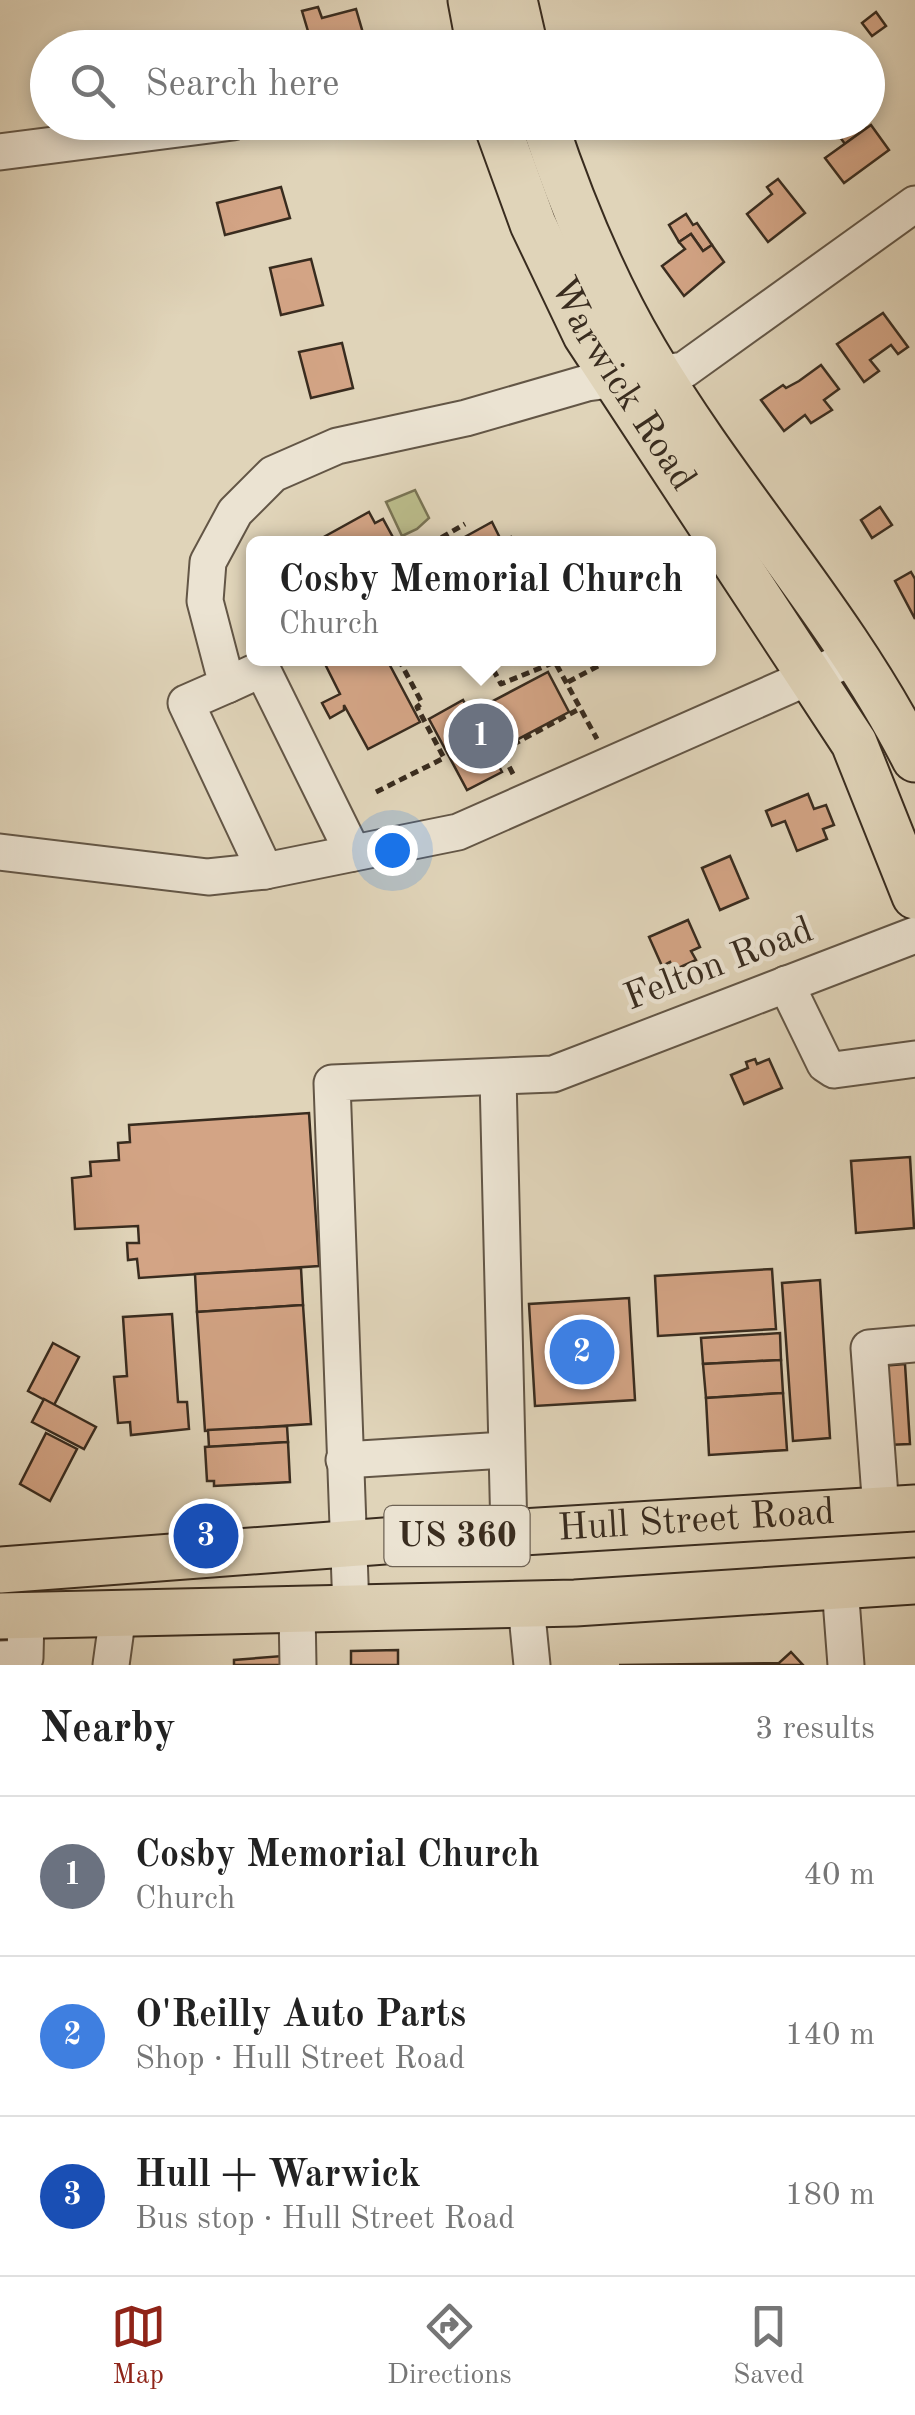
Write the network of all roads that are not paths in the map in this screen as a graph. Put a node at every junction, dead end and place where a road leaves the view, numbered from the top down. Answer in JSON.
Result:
{"nodes":[{"id":1,"x":472,"y":0,"type":"edge"},
{"id":2,"x":514,"y":0,"type":"edge"},
{"id":3,"x":477,"y":30,"type":"edge"},
{"id":4,"x":520,"y":30,"type":"edge"},
{"id":5,"x":93,"y":140,"type":"edge"},
{"id":6,"x":503,"y":140,"type":"edge"},
{"id":7,"x":550,"y":140,"type":"edge"},
{"id":8,"x":0,"y":152,"type":"edge"},
{"id":9,"x":915,"y":204,"type":"edge"},
{"id":10,"x":658,"y":373,"type":"junction"},
{"id":11,"x":614,"y":379,"type":"junction"},
{"id":12,"x":854,"y":657,"type":"junction"},
{"id":13,"x":812,"y":676,"type":"junction"},
{"id":14,"x":227,"y":685,"type":"junction"},
{"id":15,"x":909,"y":732,"type":"edge"},
{"id":16,"x":854,"y":744,"type":"junction"},
{"id":17,"x":0,"y":852,"type":"edge"},
{"id":18,"x":353,"y":853,"type":"junction"},
{"id":19,"x":265,"y":871,"type":"junction"},
{"id":20,"x":915,"y":896,"type":"edge"},
{"id":21,"x":915,"y":935,"type":"edge"},
{"id":22,"x":786,"y":984,"type":"junction"},
{"id":23,"x":915,"y":1060,"type":"edge"},
{"id":24,"x":498,"y":1076,"type":"junction"},
{"id":25,"x":915,"y":1344,"type":"edge"},
{"id":26,"x":505,"y":1450,"type":"junction"},
{"id":27,"x":344,"y":1460,"type":"junction"},
{"id":28,"x":898,"y":1509,"type":"edge"},
{"id":29,"x":509,"y":1533,"type":"junction"},
{"id":30,"x":347,"y":1544,"type":"junction"},
{"id":31,"x":90,"y":1563,"type":"junction"},
{"id":32,"x":0,"y":1570,"type":"edge"},
{"id":33,"x":915,"y":1580,"type":"edge"},
{"id":34,"x":840,"y":1586,"type":"junction"},
{"id":35,"x":526,"y":1605,"type":"junction"},
{"id":36,"x":351,"y":1609,"type":"junction"},
{"id":37,"x":296,"y":1610,"type":"junction"},
{"id":38,"x":106,"y":1614,"type":"junction"},
{"id":39,"x":13,"y":1616,"type":"edge"},
{"id":40,"x":0,"y":1659,"type":"edge"},
{"id":41,"x":111,"y":1665,"type":"edge"},
{"id":42,"x":298,"y":1665,"type":"edge"},
{"id":43,"x":532,"y":1665,"type":"edge"},
{"id":44,"x":846,"y":1665,"type":"edge"}],
"edges":[{"from":1,"to":3,"type":"main road"},
{"from":2,"to":4,"type":"main road"},
{"from":5,"to":8,"type":"street"},
{"from":6,"to":11,"type":"main road","name":"Warwick Road"},
{"from":7,"to":10,"type":"main road","name":"Warwick Road"},
{"from":9,"to":10,"type":"street"},
{"from":10,"to":11,"type":"street"},
{"from":10,"to":12,"type":"main road","name":"Warwick Road"},
{"from":11,"to":13,"type":"main road","name":"Warwick Road"},
{"from":11,"to":14,"type":"street"},
{"from":12,"to":13,"type":"street"},
{"from":12,"to":15,"type":"main road","name":"Warwick Road"},
{"from":13,"to":16,"type":"main road","name":"Warwick Road"},
{"from":13,"to":18,"type":"street"},
{"from":14,"to":18,"type":"street"},
{"from":14,"to":19,"type":"street"},
{"from":15,"to":16,"type":"street"},
{"from":16,"to":20,"type":"main road","name":"Warwick Road"},
{"from":17,"to":19,"type":"street"},
{"from":18,"to":19,"type":"street"},
{"from":21,"to":22,"type":"street","name":"Felton Road"},
{"from":22,"to":23,"type":"street"},
{"from":22,"to":24,"type":"street","name":"Felton Road"},
{"from":24,"to":26,"type":"street"},
{"from":24,"to":27,"type":"street","name":"Felton Road"},
{"from":25,"to":28,"type":"street"},
{"from":26,"to":27,"type":"street"},
{"from":26,"to":29,"type":"street"},
{"from":27,"to":30,"type":"street"},
{"from":28,"to":29,"type":"main road","name":"Hull Street Road","number":"US 360"},
{"from":29,"to":30,"type":"main road","name":"Hull Street Road","number":"US 360"},
{"from":30,"to":31,"type":"main road","name":"Hull Street Road","number":"US 360"},
{"from":30,"to":36,"type":"street"},
{"from":31,"to":32,"type":"main road","name":"Hull Street Road","number":"US 360"},
{"from":31,"to":38,"type":"street"},
{"from":33,"to":34,"type":"main road","name":"Hull Street Road","number":"US 360"},
{"from":34,"to":35,"type":"main road","name":"Hull Street Road","number":"US 360"},
{"from":34,"to":44,"type":"street"},
{"from":35,"to":36,"type":"main road","name":"Hull Street Road","number":"US 360"},
{"from":35,"to":43,"type":"street"},
{"from":36,"to":37,"type":"main road","name":"Hull Street Road","number":"US 360"},
{"from":37,"to":38,"type":"main road","name":"Hull Street Road","number":"US 360"},
{"from":37,"to":42,"type":"street"},
{"from":38,"to":39,"type":"main road","name":"Hull Street Road","number":"US 360"},
{"from":38,"to":41,"type":"street"},
{"from":39,"to":40,"type":"street"}]}
